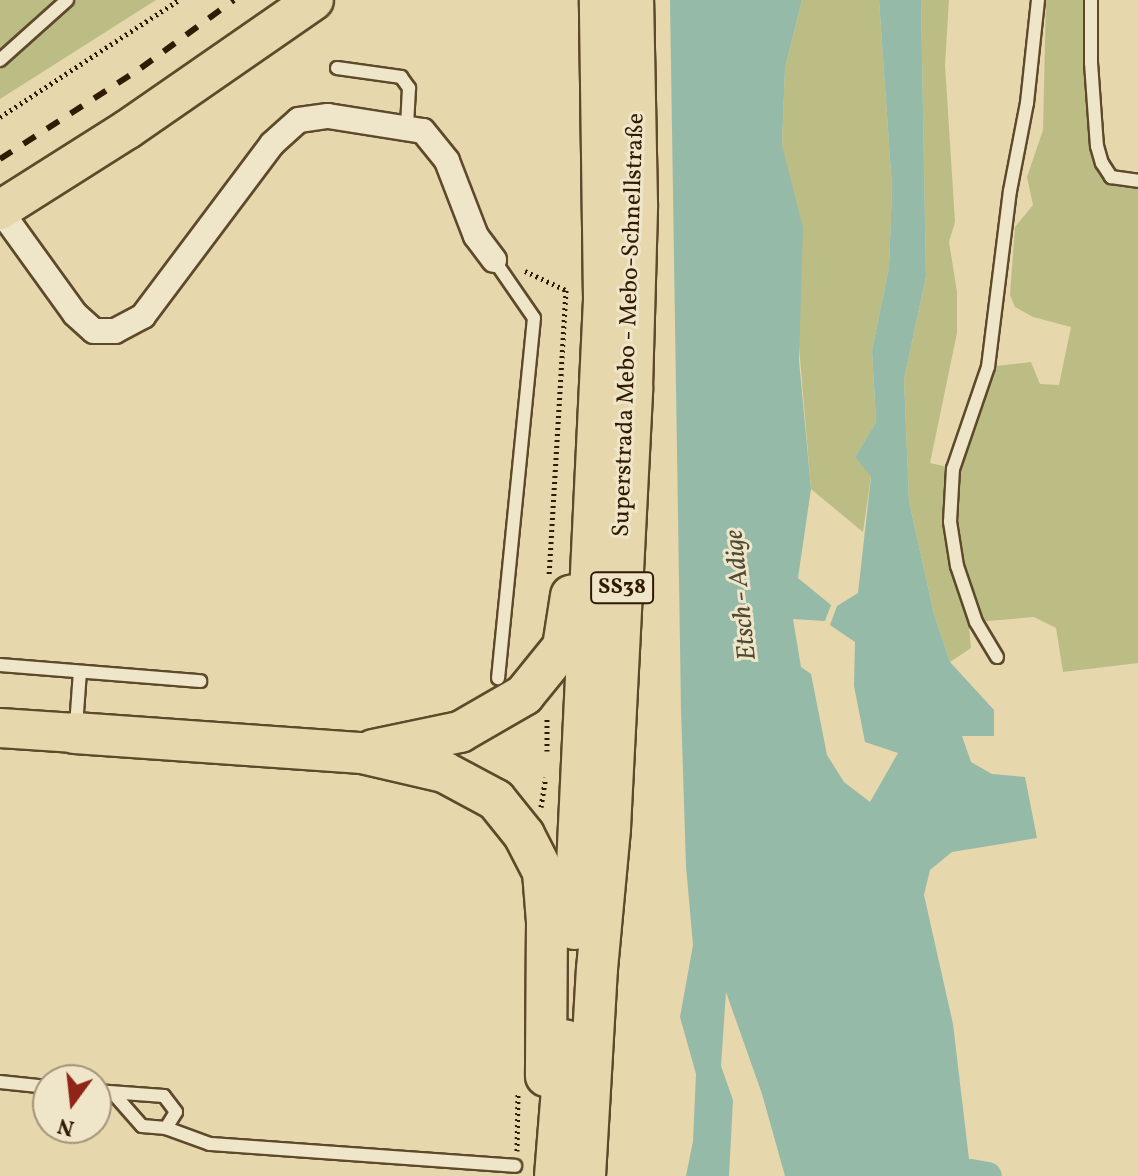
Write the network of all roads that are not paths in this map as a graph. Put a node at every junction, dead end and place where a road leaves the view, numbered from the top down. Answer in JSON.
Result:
{"nodes":[{"id":1,"x":67,"y":0,"type":"edge"},
{"id":2,"x":314,"y":0,"type":"edge"},
{"id":3,"x":600,"y":0,"type":"edge"},
{"id":4,"x":633,"y":0,"type":"edge"},
{"id":5,"x":1038,"y":0,"type":"edge"},
{"id":6,"x":1091,"y":0,"type":"edge"},
{"id":7,"x":0,"y":60,"type":"edge"},
{"id":8,"x":337,"y":68,"type":"dead end"},
{"id":9,"x":407,"y":126,"type":"junction"},
{"id":10,"x":1138,"y":181,"type":"edge"},
{"id":11,"x":0,"y":210,"type":"edge"},
{"id":12,"x":494,"y":260,"type":"joint"},
{"id":13,"x":593,"y":551,"type":"junction"},
{"id":14,"x":997,"y":657,"type":"dead end"},
{"id":15,"x":0,"y":665,"type":"edge"},
{"id":16,"x":80,"y":672,"type":"junction"},
{"id":17,"x":498,"y":678,"type":"dead end"},
{"id":18,"x":200,"y":681,"type":"dead end"},
{"id":19,"x":0,"y":728,"type":"edge"},
{"id":20,"x":75,"y":733,"type":"junction"},
{"id":21,"x":362,"y":753,"type":"junction"},
{"id":22,"x":0,"y":1082,"type":"edge"},
{"id":23,"x":32,"y":1085,"type":"edge"},
{"id":24,"x":113,"y":1093,"type":"joint"},
{"id":25,"x":166,"y":1128,"type":"junction"},
{"id":26,"x":530,"y":1171,"type":"edge"},
{"id":27,"x":555,"y":1176,"type":"edge"},
{"id":28,"x":585,"y":1176,"type":"edge"}],
"edges":[{"from":1,"to":7,"type":"lane"},
{"from":2,"to":11,"type":"main road"},
{"from":3,"to":13,"type":"highway","name":"Superstrada Mebo - Mebo-Schnellstraße","number":"SS38"},
{"from":4,"to":28,"type":"highway","name":"Superstrada Mebo - Mebo-Schnellstraße","number":"SS38"},
{"from":5,"to":14,"type":"lane"},
{"from":6,"to":10,"type":"lane"},
{"from":8,"to":9,"type":"lane"},
{"from":9,"to":11,"type":"street"},
{"from":9,"to":12,"type":"street"},
{"from":12,"to":17,"type":"lane"},
{"from":13,"to":21,"type":"highway"},
{"from":13,"to":27,"type":"highway","name":"Superstrada Mebo - Mebo-Schnellstraße","number":"SS38"},
{"from":15,"to":16,"type":"lane"},
{"from":16,"to":18,"type":"lane"},
{"from":16,"to":20,"type":"lane"},
{"from":19,"to":20,"type":"main road"},
{"from":20,"to":21,"type":"highway"},
{"from":21,"to":26,"type":"highway"},
{"from":22,"to":23,"type":"lane"},
{"from":24,"to":25,"type":"lane"},
{"from":24,"to":25,"type":"lane"},
{"from":25,"to":26,"type":"lane"}]}
